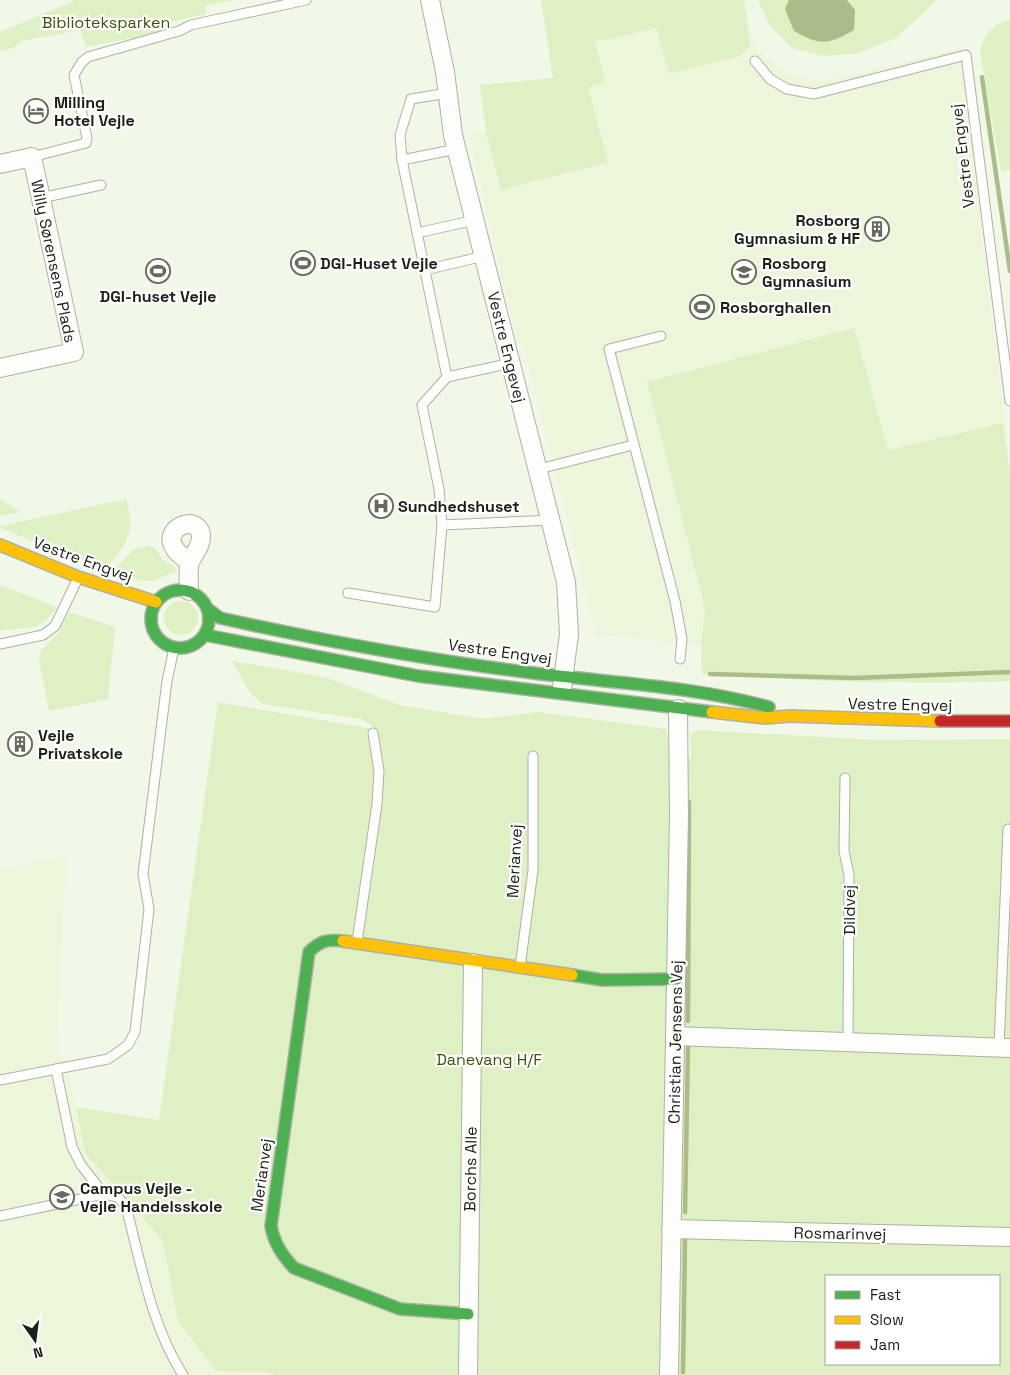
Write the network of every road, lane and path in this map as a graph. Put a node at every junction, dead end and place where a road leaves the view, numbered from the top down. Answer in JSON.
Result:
{"nodes":[{"id":1,"x":306,"y":0,"type":"edge"},
{"id":2,"x":430,"y":0,"type":"edge"},
{"id":3,"x":755,"y":61,"type":"dead end"},
{"id":4,"x":448,"y":93,"type":"junction"},
{"id":5,"x":457,"y":149,"type":"junction"},
{"id":6,"x":32,"y":157,"type":"junction"},
{"id":7,"x":402,"y":160,"type":"junction"},
{"id":8,"x":0,"y":164,"type":"edge"},
{"id":9,"x":101,"y":184,"type":"dead end"},
{"id":10,"x":41,"y":198,"type":"junction"},
{"id":11,"x":475,"y":220,"type":"junction"},
{"id":12,"x":417,"y":233,"type":"junction"},
{"id":13,"x":484,"y":256,"type":"junction"},
{"id":14,"x":425,"y":270,"type":"junction"},
{"id":15,"x":661,"y":336,"type":"dead end"},
{"id":16,"x":512,"y":363,"type":"junction"},
{"id":17,"x":0,"y":368,"type":"edge"},
{"id":18,"x":447,"y":377,"type":"junction"},
{"id":19,"x":1010,"y":402,"type":"edge"},
{"id":20,"x":633,"y":446,"type":"junction"},
{"id":21,"x":539,"y":469,"type":"junction"},
{"id":22,"x":552,"y":520,"type":"junction"},
{"id":23,"x":442,"y":525,"type":"junction"},
{"id":24,"x":0,"y":545,"type":"edge"},
{"id":25,"x":189,"y":562,"type":"dead end"},
{"id":26,"x":78,"y":577,"type":"junction"},
{"id":27,"x":59,"y":588,"type":"dead end"},
{"id":28,"x":189,"y":590,"type":"junction"},
{"id":29,"x":348,"y":593,"type":"dead end"},
{"id":30,"x":77,"y":594,"type":"junction"},
{"id":31,"x":156,"y":602,"type":"junction"},
{"id":32,"x":208,"y":609,"type":"junction"},
{"id":33,"x":205,"y":635,"type":"junction"},
{"id":34,"x":0,"y":644,"type":"edge"},
{"id":35,"x":174,"y":648,"type":"junction"},
{"id":36,"x":680,"y":659,"type":"dead end"},
{"id":37,"x":563,"y":676,"type":"junction"},
{"id":38,"x":679,"y":689,"type":"junction"},
{"id":39,"x":561,"y":694,"type":"junction"},
{"id":40,"x":678,"y":709,"type":"junction"},
{"id":41,"x":790,"y":716,"type":"junction"},
{"id":42,"x":1010,"y":721,"type":"edge"},
{"id":43,"x":373,"y":733,"type":"dead end"},
{"id":44,"x":532,"y":756,"type":"dead end"},
{"id":45,"x":845,"y":778,"type":"dead end"},
{"id":46,"x":1008,"y":830,"type":"dead end"},
{"id":47,"x":357,"y":942,"type":"junction"},
{"id":48,"x":473,"y":962,"type":"junction"},
{"id":49,"x":520,"y":968,"type":"junction"},
{"id":50,"x":677,"y":979,"type":"junction"},
{"id":51,"x":675,"y":1036,"type":"junction"},
{"id":52,"x":848,"y":1042,"type":"junction"},
{"id":53,"x":1004,"y":1048,"type":"edge"},
{"id":54,"x":56,"y":1069,"type":"junction"},
{"id":55,"x":0,"y":1080,"type":"edge"},
{"id":56,"x":104,"y":1194,"type":"junction"},
{"id":57,"x":0,"y":1216,"type":"edge"},
{"id":58,"x":671,"y":1229,"type":"junction"},
{"id":59,"x":1010,"y":1237,"type":"edge"},
{"id":60,"x":468,"y":1314,"type":"junction"},
{"id":61,"x":183,"y":1375,"type":"edge"},
{"id":62,"x":468,"y":1375,"type":"edge"},
{"id":63,"x":669,"y":1375,"type":"edge"}],
"edges":[{"from":1,"to":6,"type":"lane"},
{"from":2,"to":4,"type":"street","name":"Vestre Engevej"},
{"from":3,"to":19,"type":"lane","name":"Vestre Engvej"},
{"from":4,"to":5,"type":"street","name":"Vestre Engevej"},
{"from":4,"to":7,"type":"lane"},
{"from":5,"to":7,"type":"lane"},
{"from":5,"to":11,"type":"street","name":"Vestre Engevej"},
{"from":6,"to":8,"type":"street","name":"Willy Sørensens Plads"},
{"from":6,"to":10,"type":"street","name":"Willy Sørensens Plads"},
{"from":7,"to":12,"type":"lane"},
{"from":9,"to":10,"type":"lane"},
{"from":10,"to":17,"type":"street","name":"Willy Sørensens Plads"},
{"from":11,"to":12,"type":"lane"},
{"from":11,"to":13,"type":"street","name":"Vestre Engevej"},
{"from":12,"to":14,"type":"lane"},
{"from":13,"to":14,"type":"lane"},
{"from":13,"to":16,"type":"street","name":"Vestre Engevej"},
{"from":14,"to":18,"type":"lane"},
{"from":15,"to":20,"type":"lane"},
{"from":16,"to":18,"type":"lane"},
{"from":16,"to":21,"type":"street","name":"Vestre Engevej"},
{"from":18,"to":23,"type":"lane"},
{"from":20,"to":21,"type":"lane"},
{"from":20,"to":36,"type":"lane"},
{"from":21,"to":22,"type":"street","name":"Vestre Engevej"},
{"from":22,"to":23,"type":"lane"},
{"from":22,"to":37,"type":"street","name":"Vestre Engevej"},
{"from":23,"to":29,"type":"lane"},
{"from":24,"to":26,"type":"street","name":"Vestre Engvej"},
{"from":25,"to":28,"type":"street"},
{"from":26,"to":30,"type":"lane"},
{"from":26,"to":31,"type":"street","name":"Vestre Engvej"},
{"from":27,"to":30,"type":"street"},
{"from":28,"to":31,"type":"street"},
{"from":28,"to":32,"type":"street"},
{"from":30,"to":34,"type":"lane"},
{"from":31,"to":35,"type":"street"},
{"from":32,"to":33,"type":"street"},
{"from":32,"to":37,"type":"street","name":"Vestre Engvej"},
{"from":33,"to":35,"type":"street"},
{"from":33,"to":39,"type":"street","name":"Vestre Engvej"},
{"from":35,"to":54,"type":"lane"},
{"from":37,"to":38,"type":"street","name":"Vestre Engvej"},
{"from":37,"to":39,"type":"street","name":"Vestre Engevej"},
{"from":38,"to":40,"type":"lane"},
{"from":38,"to":41,"type":"street","name":"Vestre Engvej"},
{"from":39,"to":40,"type":"street","name":"Vestre Engvej"},
{"from":40,"to":41,"type":"street","name":"Vestre Engvej"},
{"from":40,"to":50,"type":"street","name":"Christian Jensens Vej"},
{"from":41,"to":42,"type":"street","name":"Vestre Engvej"},
{"from":43,"to":47,"type":"lane"},
{"from":44,"to":49,"type":"lane","name":"Merianvej"},
{"from":45,"to":52,"type":"lane","name":"Dildvej"},
{"from":46,"to":53,"type":"lane"},
{"from":47,"to":48,"type":"street","name":"Merianvej"},
{"from":47,"to":60,"type":"street","name":"Merianvej"},
{"from":48,"to":49,"type":"street","name":"Merianvej"},
{"from":48,"to":60,"type":"street","name":"Borchs Alle"},
{"from":49,"to":50,"type":"street","name":"Merianvej"},
{"from":50,"to":51,"type":"street","name":"Christian Jensens Vej"},
{"from":51,"to":52,"type":"street"},
{"from":51,"to":58,"type":"street","name":"Christian Jensens Vej"},
{"from":52,"to":53,"type":"street"},
{"from":54,"to":55,"type":"lane"},
{"from":54,"to":56,"type":"lane"},
{"from":56,"to":57,"type":"lane"},
{"from":56,"to":61,"type":"lane"},
{"from":58,"to":59,"type":"street","name":"Rosmarinvej"},
{"from":58,"to":63,"type":"street","name":"Christian Jensens Vej"},
{"from":60,"to":62,"type":"street","name":"Borchs Alle"}]}
